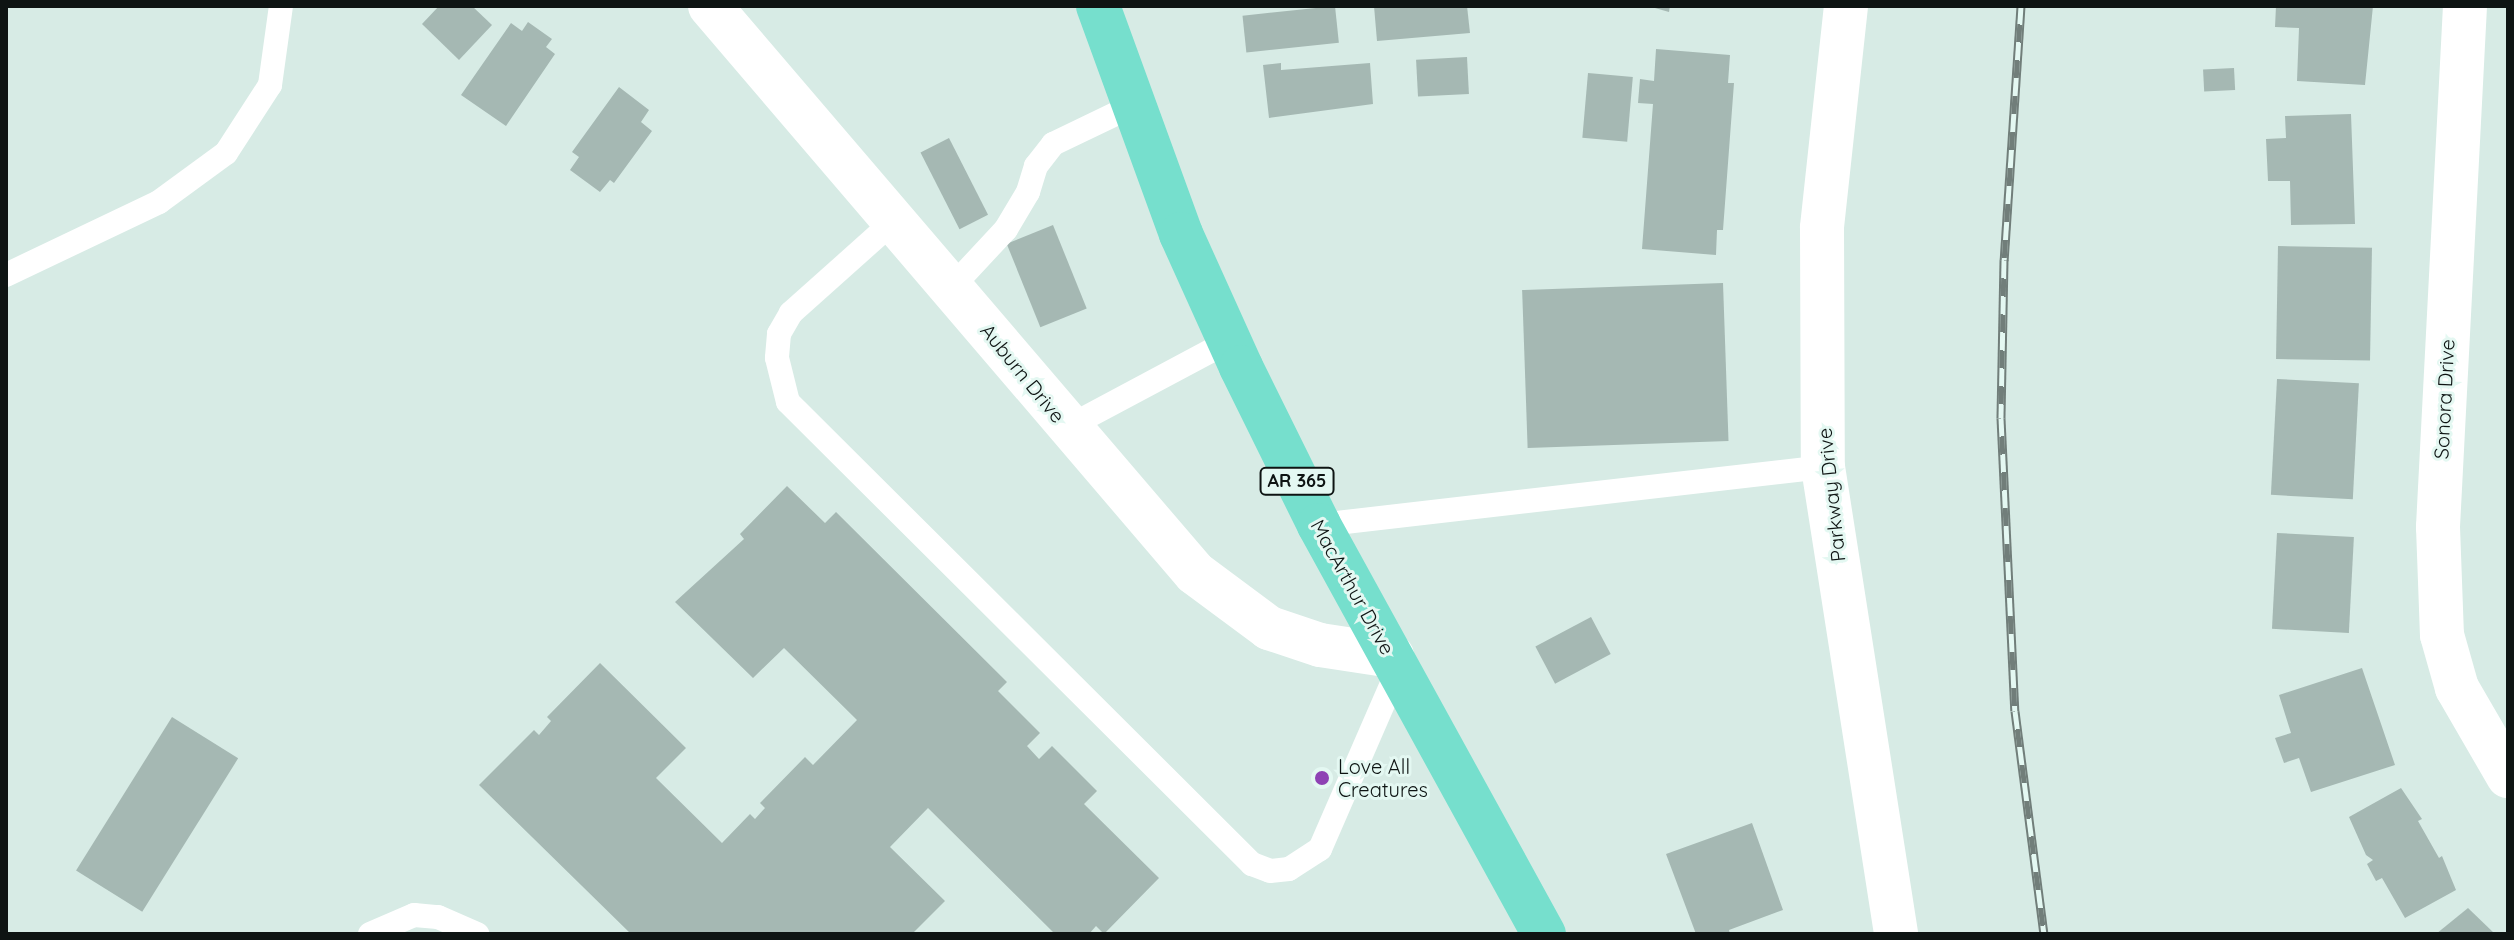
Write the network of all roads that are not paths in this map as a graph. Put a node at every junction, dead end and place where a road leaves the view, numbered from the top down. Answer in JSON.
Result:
{"nodes":[{"id":1,"x":281,"y":6,"type":"edge"},
{"id":2,"x":710,"y":6,"type":"edge"},
{"id":3,"x":1098,"y":6,"type":"edge"},
{"id":4,"x":1846,"y":6,"type":"edge"},
{"id":5,"x":2465,"y":6,"type":"edge"},
{"id":6,"x":1132,"y":106,"type":"junction"},
{"id":7,"x":895,"y":220,"type":"junction"},
{"id":8,"x":6,"y":275,"type":"edge"},
{"id":9,"x":952,"y":287,"type":"junction"},
{"id":10,"x":1229,"y":341,"type":"junction"},
{"id":11,"x":1068,"y":427,"type":"junction"},
{"id":12,"x":1823,"y":467,"type":"junction"},
{"id":13,"x":1319,"y":525,"type":"junction"},
{"id":14,"x":1395,"y":663,"type":"junction"},
{"id":15,"x":2508,"y":776,"type":"edge"},
{"id":16,"x":370,"y":934,"type":"edge"},
{"id":17,"x":477,"y":934,"type":"edge"},
{"id":18,"x":1544,"y":934,"type":"edge"},
{"id":19,"x":1896,"y":934,"type":"edge"}],
"edges":[{"from":1,"to":8,"type":"lane"},
{"from":2,"to":7,"type":"street","name":"Auburn Drive"},
{"from":3,"to":6,"type":"main road","name":"MacArthur Drive","number":"AR 365"},
{"from":4,"to":12,"type":"street","name":"Parkway Drive"},
{"from":5,"to":15,"type":"street","name":"Sonora Drive"},
{"from":6,"to":9,"type":"lane"},
{"from":6,"to":10,"type":"main road","name":"MacArthur Drive","number":"AR 365"},
{"from":7,"to":9,"type":"street","name":"Auburn Drive"},
{"from":7,"to":14,"type":"lane"},
{"from":9,"to":11,"type":"street","name":"Auburn Drive"},
{"from":10,"to":11,"type":"lane"},
{"from":10,"to":13,"type":"main road","name":"MacArthur Drive","number":"AR 365"},
{"from":11,"to":14,"type":"street","name":"Auburn Drive"},
{"from":12,"to":13,"type":"lane"},
{"from":12,"to":19,"type":"street","name":"Parkway Drive"},
{"from":13,"to":14,"type":"main road","name":"MacArthur Drive","number":"AR 365"},
{"from":14,"to":18,"type":"main road","name":"MacArthur Drive","number":"AR 365"},
{"from":16,"to":17,"type":"lane"}]}
